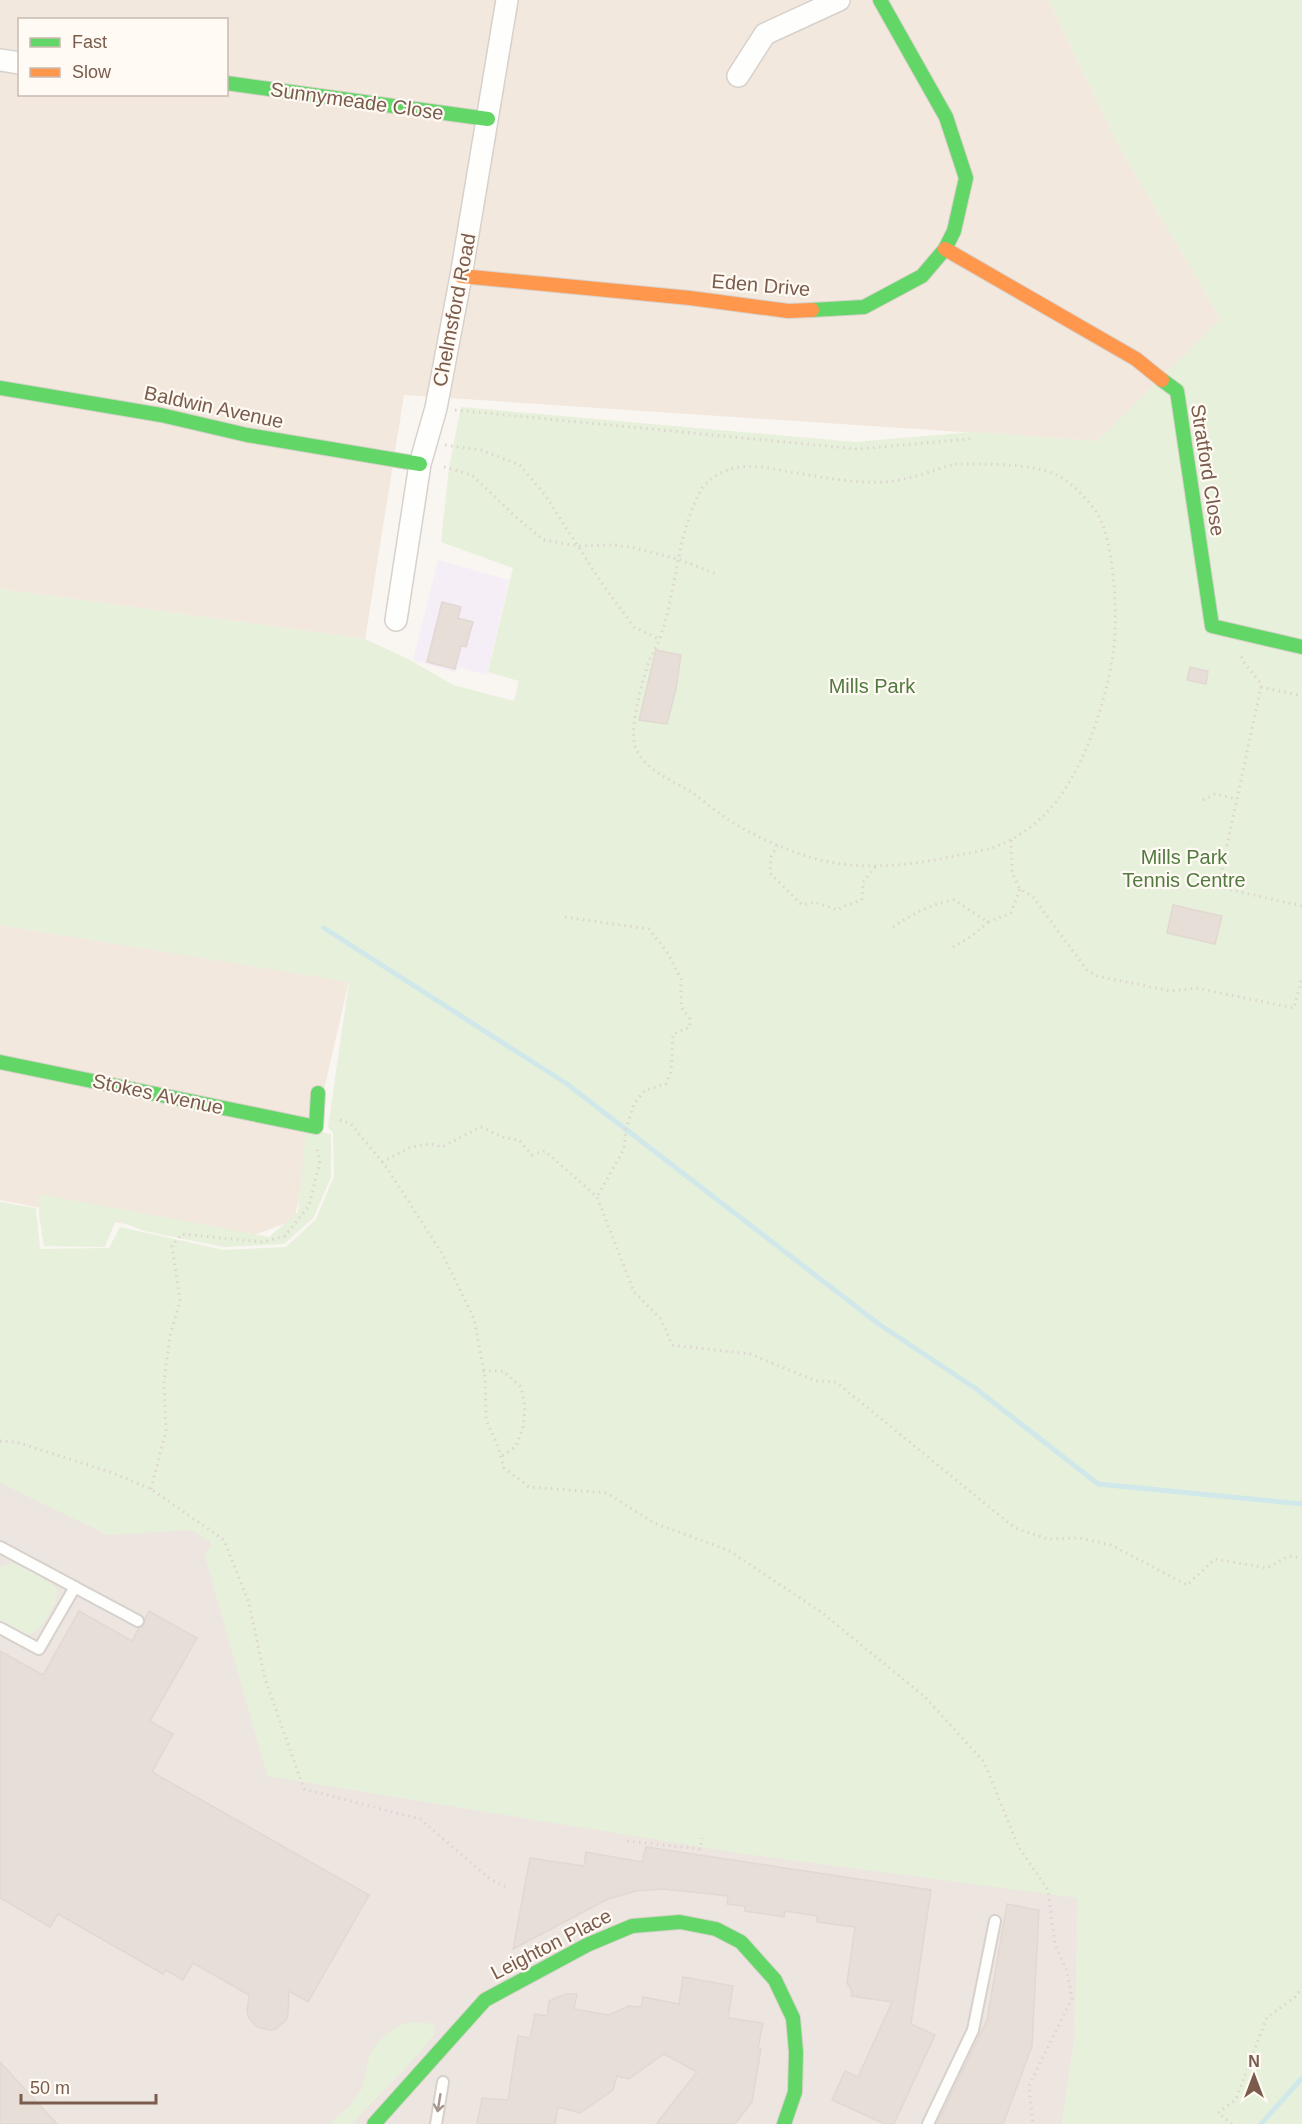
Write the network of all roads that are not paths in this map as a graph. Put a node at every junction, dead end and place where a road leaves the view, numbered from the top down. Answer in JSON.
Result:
{"nodes":[{"id":1,"x":507,"y":0,"type":"edge"},
{"id":2,"x":839,"y":0,"type":"edge"},
{"id":3,"x":880,"y":0,"type":"edge"},
{"id":4,"x":0,"y":60,"type":"edge"},
{"id":5,"x":18,"y":63,"type":"edge"},
{"id":6,"x":738,"y":76,"type":"dead end"},
{"id":7,"x":228,"y":83,"type":"edge"},
{"id":8,"x":488,"y":119,"type":"junction"},
{"id":9,"x":945,"y":249,"type":"junction"},
{"id":10,"x":461,"y":276,"type":"junction"},
{"id":11,"x":0,"y":388,"type":"edge"},
{"id":12,"x":420,"y":464,"type":"junction"},
{"id":13,"x":396,"y":620,"type":"dead end"},
{"id":14,"x":1302,"y":647,"type":"edge"},
{"id":15,"x":0,"y":1062,"type":"edge"},
{"id":16,"x":318,"y":1093,"type":"dead end"},
{"id":17,"x":0,"y":1547,"type":"edge"},
{"id":18,"x":75,"y":1587,"type":"junction"},
{"id":19,"x":138,"y":1621,"type":"dead end"},
{"id":20,"x":0,"y":1628,"type":"edge"},
{"id":21,"x":995,"y":1921,"type":"dead end"},
{"id":22,"x":442,"y":2082,"type":"dead end"},
{"id":23,"x":374,"y":2124,"type":"edge"},
{"id":24,"x":436,"y":2124,"type":"edge"},
{"id":25,"x":784,"y":2124,"type":"edge"},
{"id":26,"x":927,"y":2124,"type":"edge"}],
"edges":[{"from":1,"to":8,"type":"street","name":"Chelmsford Road"},
{"from":2,"to":6,"type":"street"},
{"from":3,"to":9,"type":"street","name":"Eden Drive"},
{"from":4,"to":5,"type":"street"},
{"from":7,"to":8,"type":"street","name":"Sunnymeade Close"},
{"from":8,"to":10,"type":"street","name":"Chelmsford Road"},
{"from":9,"to":10,"type":"street","name":"Eden Drive"},
{"from":9,"to":14,"type":"street","name":"Stratford Close"},
{"from":10,"to":12,"type":"street","name":"Chelmsford Road"},
{"from":11,"to":12,"type":"street","name":"Baldwin Avenue"},
{"from":12,"to":13,"type":"street","name":"Chelmsford Road"},
{"from":15,"to":16,"type":"street","name":"Stokes Avenue"},
{"from":17,"to":18,"type":"lane"},
{"from":18,"to":19,"type":"lane"},
{"from":18,"to":20,"type":"lane"},
{"from":21,"to":26,"type":"lane"},
{"from":22,"to":24,"type":"lane","one_way":true},
{"from":23,"to":25,"type":"street","name":"Leighton Place"}]}
